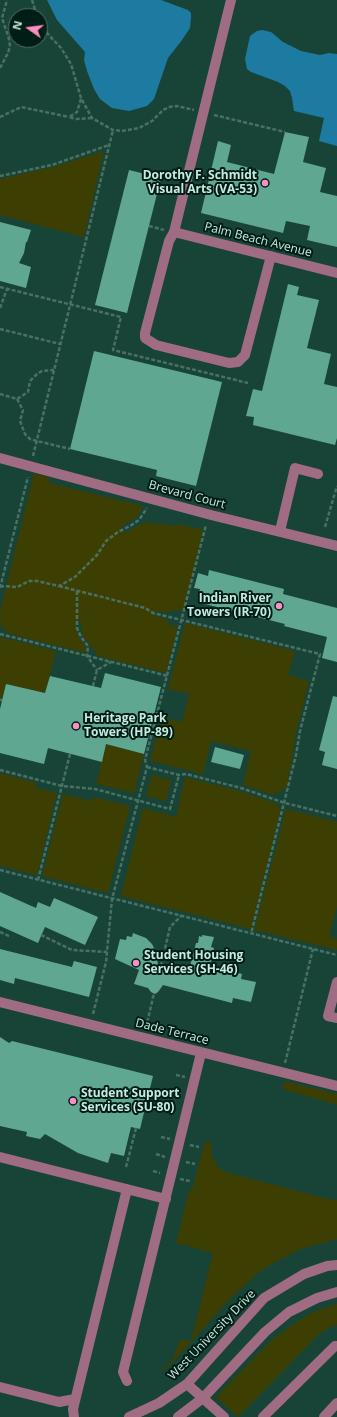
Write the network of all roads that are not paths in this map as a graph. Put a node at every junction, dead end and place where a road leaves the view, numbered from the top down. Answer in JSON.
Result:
{"nodes":[{"id":1,"x":231,"y":0,"type":"edge"},
{"id":2,"x":174,"y":232,"type":"junction"},
{"id":3,"x":271,"y":256,"type":"junction"},
{"id":4,"x":337,"y":272,"type":"edge"},
{"id":5,"x":0,"y":458,"type":"edge"},
{"id":6,"x":318,"y":474,"type":"dead end"},
{"id":7,"x":280,"y":531,"type":"junction"},
{"id":8,"x":337,"y":546,"type":"edge"},
{"id":9,"x":337,"y":982,"type":"edge"},
{"id":10,"x":0,"y":1002,"type":"edge"},
{"id":11,"x":337,"y":1018,"type":"edge"},
{"id":12,"x":201,"y":1053,"type":"junction"},
{"id":13,"x":337,"y":1086,"type":"edge"},
{"id":14,"x":0,"y":1157,"type":"edge"},
{"id":15,"x":127,"y":1189,"type":"junction"},
{"id":16,"x":166,"y":1199,"type":"junction"},
{"id":17,"x":337,"y":1265,"type":"edge"},
{"id":18,"x":337,"y":1292,"type":"edge"},
{"id":19,"x":337,"y":1346,"type":"edge"},
{"id":20,"x":127,"y":1381,"type":"dead end"},
{"id":21,"x":186,"y":1384,"type":"junction"},
{"id":22,"x":0,"y":1387,"type":"edge"},
{"id":23,"x":203,"y":1398,"type":"junction"},
{"id":24,"x":76,"y":1399,"type":"junction"},
{"id":25,"x":337,"y":1403,"type":"edge"},
{"id":26,"x":74,"y":1417,"type":"edge"},
{"id":27,"x":129,"y":1417,"type":"edge"},
{"id":28,"x":178,"y":1417,"type":"edge"},
{"id":29,"x":224,"y":1417,"type":"edge"},
{"id":30,"x":263,"y":1417,"type":"edge"},
{"id":31,"x":324,"y":1417,"type":"edge"}],
"edges":[{"from":1,"to":2,"type":"street"},
{"from":2,"to":3,"type":"street","name":"Palm Beach Avenue"},
{"from":2,"to":3,"type":"street"},
{"from":3,"to":4,"type":"street","name":"Palm Beach Avenue"},
{"from":5,"to":7,"type":"street","name":"Brevard Court"},
{"from":6,"to":7,"type":"street"},
{"from":7,"to":8,"type":"street","name":"Brevard Court"},
{"from":9,"to":11,"type":"street"},
{"from":10,"to":12,"type":"street","name":"Dade Terrace"},
{"from":12,"to":13,"type":"street","name":"Dade Terrace"},
{"from":12,"to":16,"type":"street"},
{"from":14,"to":15,"type":"street"},
{"from":15,"to":16,"type":"street"},
{"from":15,"to":24,"type":"street"},
{"from":16,"to":20,"type":"street"},
{"from":17,"to":21,"type":"street","name":"West University Drive"},
{"from":18,"to":23,"type":"street"},
{"from":19,"to":30,"type":"street"},
{"from":21,"to":23,"type":"street"},
{"from":21,"to":27,"type":"street","name":"West University Drive"},
{"from":22,"to":24,"type":"street"},
{"from":23,"to":28,"type":"street"},
{"from":23,"to":29,"type":"street"},
{"from":24,"to":26,"type":"street"},
{"from":25,"to":31,"type":"street"}]}
